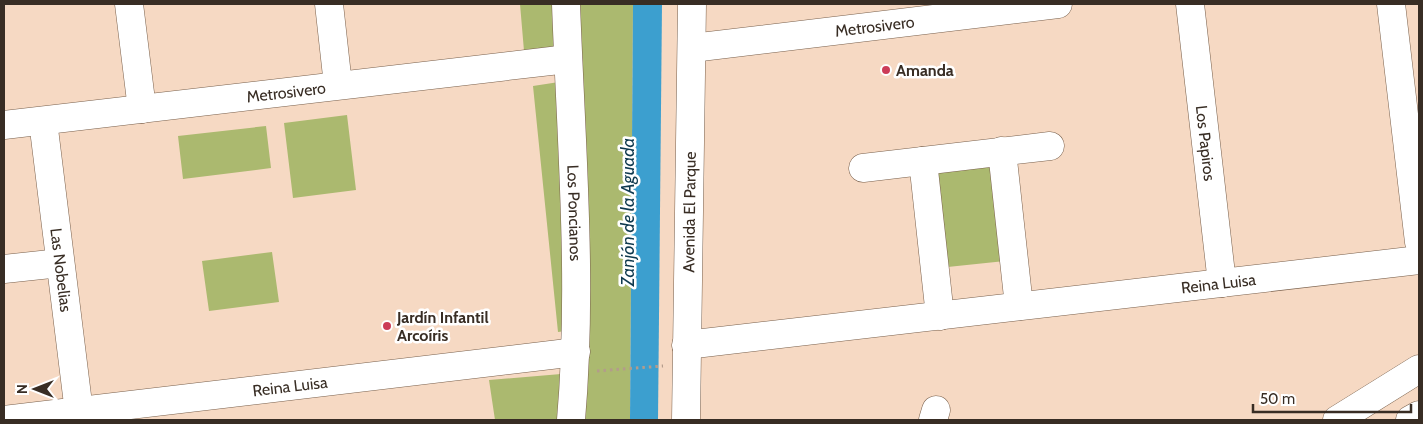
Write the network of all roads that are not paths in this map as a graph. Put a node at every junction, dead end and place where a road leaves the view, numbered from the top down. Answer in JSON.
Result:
{"nodes":[{"id":1,"x":129,"y":4,"type":"edge"},
{"id":2,"x":329,"y":4,"type":"edge"},
{"id":3,"x":566,"y":4,"type":"edge"},
{"id":4,"x":692,"y":4,"type":"edge"},
{"id":5,"x":1047,"y":4,"type":"edge"},
{"id":6,"x":1190,"y":4,"type":"edge"},
{"id":7,"x":1391,"y":4,"type":"edge"},
{"id":8,"x":692,"y":48,"type":"junction"},
{"id":9,"x":568,"y":59,"type":"junction"},
{"id":10,"x":338,"y":85,"type":"junction"},
{"id":11,"x":1411,"y":104,"type":"edge"},
{"id":12,"x":142,"y":109,"type":"junction"},
{"id":13,"x":43,"y":121,"type":"junction"},
{"id":14,"x":4,"y":125,"type":"edge"},
{"id":15,"x":1050,"y":146,"type":"dead end"},
{"id":16,"x":1002,"y":152,"type":"junction"},
{"id":17,"x":924,"y":161,"type":"junction"},
{"id":18,"x":864,"y":168,"type":"dead end"},
{"id":19,"x":1419,"y":242,"type":"edge"},
{"id":20,"x":1419,"y":260,"type":"edge"},
{"id":21,"x":60,"y":263,"type":"junction"},
{"id":22,"x":4,"y":269,"type":"edge"},
{"id":23,"x":1222,"y":283,"type":"junction"},
{"id":24,"x":1019,"y":306,"type":"junction"},
{"id":25,"x":940,"y":316,"type":"junction"},
{"id":26,"x":576,"y":352,"type":"junction"},
{"id":27,"x":679,"y":355,"type":"junction"},
{"id":28,"x":1419,"y":369,"type":"edge"},
{"id":29,"x":1419,"y":414,"type":"edge"},
{"id":30,"x":79,"y":416,"type":"edge"},
{"id":31,"x":4,"y":420,"type":"edge"},
{"id":32,"x":571,"y":420,"type":"edge"},
{"id":33,"x":686,"y":420,"type":"edge"},
{"id":34,"x":1337,"y":420,"type":"edge"},
{"id":35,"x":1410,"y":420,"type":"edge"}],
"edges":[{"from":1,"to":12,"type":"street"},
{"from":2,"to":10,"type":"street"},
{"from":3,"to":9,"type":"street","name":"Los Poncianos"},
{"from":4,"to":8,"type":"street","name":"Avenida El Parque"},
{"from":5,"to":8,"type":"street","name":"Metrosivero"},
{"from":6,"to":23,"type":"street","name":"Los Papiros"},
{"from":7,"to":11,"type":"street"},
{"from":8,"to":27,"type":"street","name":"Avenida El Parque"},
{"from":9,"to":10,"type":"street","name":"Metrosivero"},
{"from":9,"to":26,"type":"street","name":"Los Poncianos"},
{"from":10,"to":12,"type":"street","name":"Metrosivero"},
{"from":11,"to":19,"type":"street"},
{"from":12,"to":13,"type":"street","name":"Metrosivero"},
{"from":13,"to":14,"type":"street","name":"Metrosivero"},
{"from":13,"to":21,"type":"street","name":"Las Nobelias"},
{"from":15,"to":16,"type":"street"},
{"from":16,"to":17,"type":"street"},
{"from":16,"to":24,"type":"street"},
{"from":17,"to":18,"type":"street"},
{"from":17,"to":25,"type":"street"},
{"from":20,"to":23,"type":"street","name":"Reina Luisa"},
{"from":21,"to":22,"type":"street"},
{"from":21,"to":30,"type":"street","name":"Las Nobelias"},
{"from":23,"to":24,"type":"street","name":"Reina Luisa"},
{"from":24,"to":25,"type":"street","name":"Reina Luisa"},
{"from":25,"to":27,"type":"street","name":"Reina Luisa"},
{"from":26,"to":30,"type":"street","name":"Reina Luisa"},
{"from":26,"to":32,"type":"street","name":"Los Poncianos"},
{"from":27,"to":33,"type":"street","name":"Avenida El Parque"},
{"from":28,"to":34,"type":"street"},
{"from":29,"to":35,"type":"street"},
{"from":30,"to":31,"type":"street","name":"Reina Luisa"}]}
